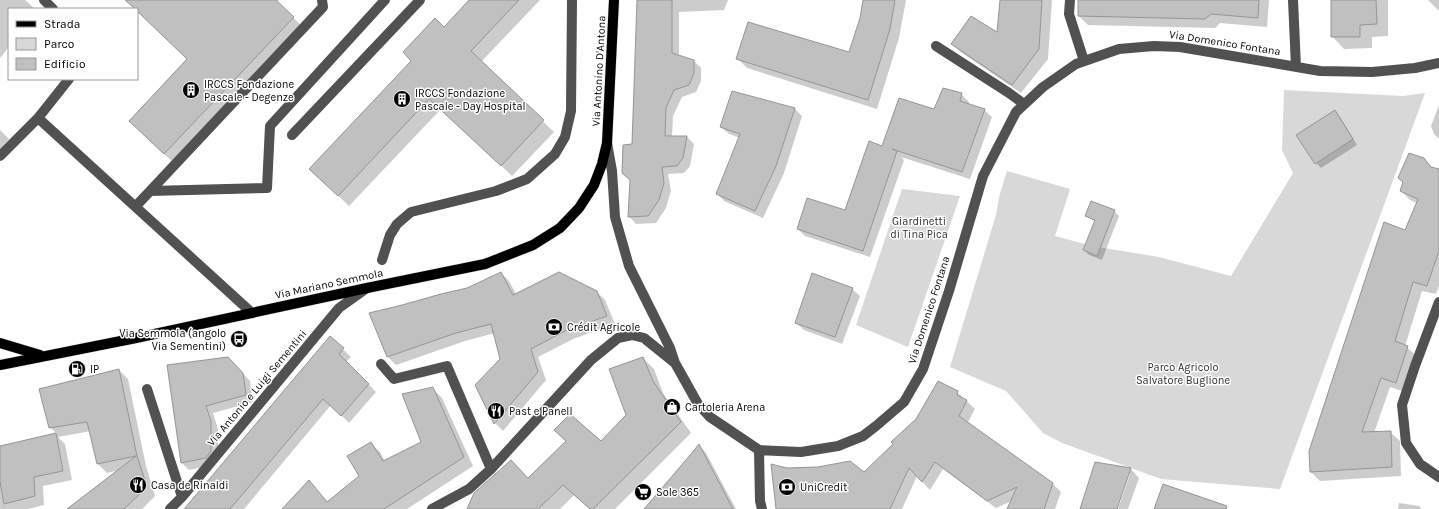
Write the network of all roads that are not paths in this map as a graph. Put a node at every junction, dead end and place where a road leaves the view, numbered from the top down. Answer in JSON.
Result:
{"nodes":[{"id":1,"x":44,"y":0,"type":"edge"},
{"id":2,"x":322,"y":0,"type":"edge"},
{"id":3,"x":385,"y":0,"type":"edge"},
{"id":4,"x":420,"y":0,"type":"edge"},
{"id":5,"x":572,"y":0,"type":"edge"},
{"id":6,"x":614,"y":0,"type":"edge"},
{"id":7,"x":1070,"y":0,"type":"edge"},
{"id":8,"x":1293,"y":0,"type":"edge"},
{"id":9,"x":52,"y":8,"type":"edge"},
{"id":10,"x":936,"y":46,"type":"dead end"},
{"id":11,"x":1084,"y":61,"type":"junction"},
{"id":12,"x":1439,"y":63,"type":"edge"},
{"id":13,"x":1296,"y":67,"type":"junction"},
{"id":14,"x":68,"y":80,"type":"edge"},
{"id":15,"x":1024,"y":104,"type":"junction"},
{"id":16,"x":38,"y":118,"type":"junction"},
{"id":17,"x":292,"y":135,"type":"dead end"},
{"id":18,"x":607,"y":143,"type":"junction"},
{"id":19,"x":0,"y":156,"type":"edge"},
{"id":20,"x":150,"y":191,"type":"junction"},
{"id":21,"x":136,"y":206,"type":"junction"},
{"id":22,"x":382,"y":260,"type":"dead end"},
{"id":23,"x":367,"y":288,"type":"junction"},
{"id":24,"x":1439,"y":302,"type":"edge"},
{"id":25,"x":252,"y":313,"type":"junction"},
{"id":26,"x":0,"y":343,"type":"edge"},
{"id":27,"x":42,"y":355,"type":"junction"},
{"id":28,"x":675,"y":363,"type":"junction"},
{"id":29,"x":380,"y":364,"type":"dead end"},
{"id":30,"x":0,"y":365,"type":"edge"},
{"id":31,"x":147,"y":389,"type":"dead end"},
{"id":32,"x":759,"y":450,"type":"junction"},
{"id":33,"x":491,"y":469,"type":"junction"},
{"id":34,"x":1439,"y":477,"type":"edge"},
{"id":35,"x":182,"y":497,"type":"junction"},
{"id":36,"x":170,"y":509,"type":"edge"},
{"id":37,"x":432,"y":509,"type":"edge"},
{"id":38,"x":762,"y":509,"type":"edge"}],
"edges":[{"from":1,"to":9,"type":"street"},
{"from":2,"to":20,"type":"street"},
{"from":3,"to":20,"type":"street"},
{"from":4,"to":17,"type":"street"},
{"from":5,"to":22,"type":"street"},
{"from":6,"to":18,"type":"main road","name":"Via Antonino D'Antona"},
{"from":7,"to":11,"type":"street"},
{"from":8,"to":13,"type":"street"},
{"from":10,"to":15,"type":"street"},
{"from":11,"to":13,"type":"street","name":"Via Domenico Fontana"},
{"from":11,"to":15,"type":"street","name":"Via Domenico Fontana"},
{"from":12,"to":13,"type":"street","name":"Via Domenico Fontana"},
{"from":14,"to":16,"type":"street"},
{"from":15,"to":32,"type":"street","name":"Via Domenico Fontana"},
{"from":16,"to":19,"type":"street"},
{"from":16,"to":21,"type":"street"},
{"from":18,"to":23,"type":"main road","name":"Via Mariano Semmola"},
{"from":18,"to":28,"type":"street"},
{"from":20,"to":21,"type":"street"},
{"from":21,"to":25,"type":"street"},
{"from":23,"to":25,"type":"main road","name":"Via Mariano Semmola"},
{"from":23,"to":35,"type":"street","name":"Via Antonio e Luigi Sementini"},
{"from":24,"to":34,"type":"street"},
{"from":25,"to":27,"type":"main road","name":"Via Mariano Semmola"},
{"from":26,"to":27,"type":"main road"},
{"from":27,"to":30,"type":"main road","name":"Via Mariano Semmola"},
{"from":28,"to":32,"type":"street"},
{"from":28,"to":33,"type":"street"},
{"from":29,"to":33,"type":"street"},
{"from":31,"to":35,"type":"street"},
{"from":32,"to":38,"type":"street"},
{"from":33,"to":37,"type":"street"},
{"from":35,"to":36,"type":"street","name":"Via Antonio e Luigi Sementini"}]}
